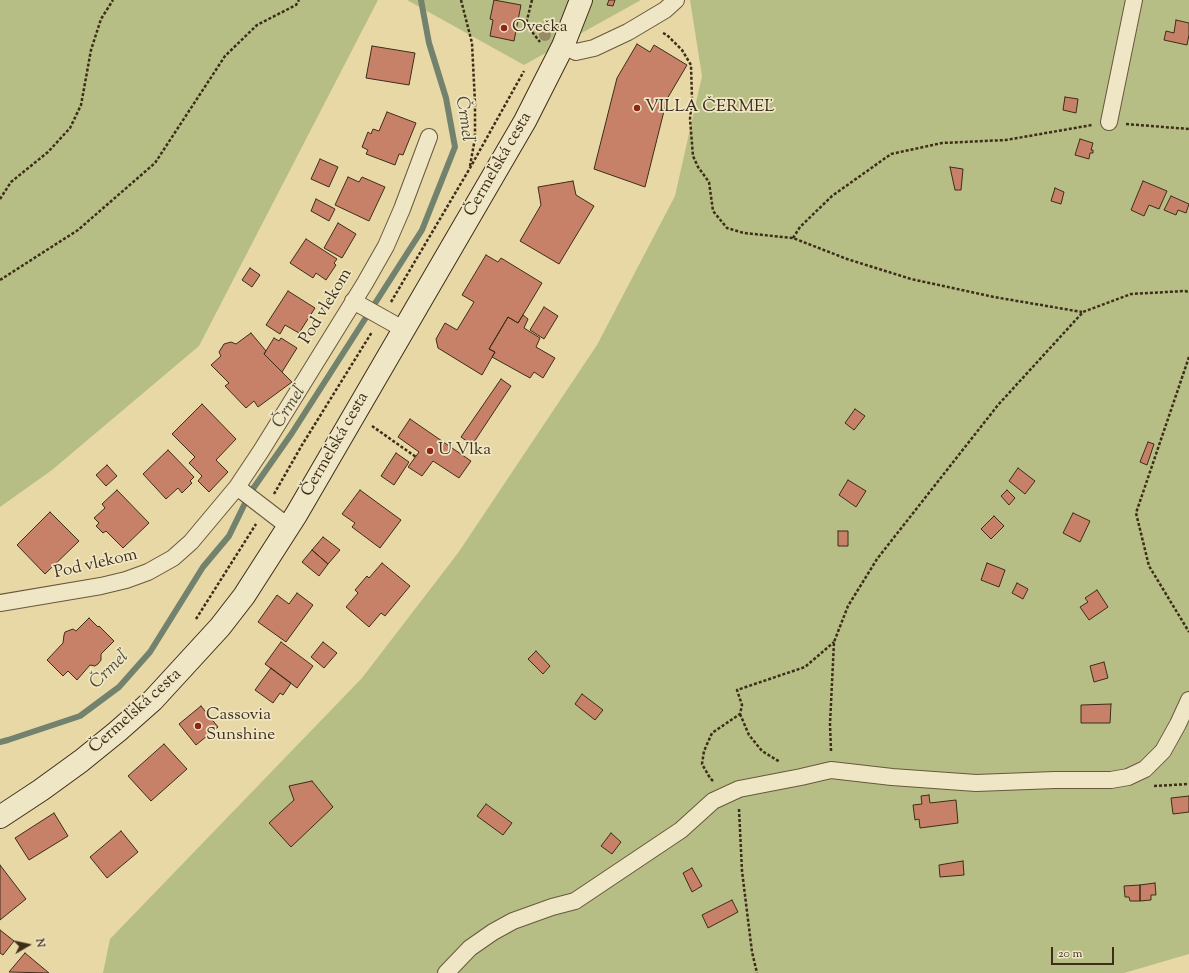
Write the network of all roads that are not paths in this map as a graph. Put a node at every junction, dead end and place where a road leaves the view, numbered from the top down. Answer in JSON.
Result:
{"nodes":[{"id":1,"x":581,"y":0,"type":"edge"},
{"id":2,"x":676,"y":0,"type":"edge"},
{"id":3,"x":1134,"y":0,"type":"edge"},
{"id":4,"x":552,"y":45,"type":"junction"},
{"id":5,"x":1109,"y":122,"type":"road end"},
{"id":6,"x":429,"y":137,"type":"dead end"},
{"id":7,"x":358,"y":304,"type":"junction"},
{"id":8,"x":403,"y":329,"type":"junction"},
{"id":9,"x":241,"y":490,"type":"junction"},
{"id":10,"x":289,"y":527,"type":"junction"},
{"id":11,"x":0,"y":603,"type":"edge"},
{"id":12,"x":1189,"y":700,"type":"edge"},
{"id":13,"x":0,"y":817,"type":"edge"},
{"id":14,"x":446,"y":973,"type":"edge"}],
"edges":[{"from":1,"to":4,"type":"main road","name":"Čermeľská cesta"},
{"from":2,"to":4,"type":"street"},
{"from":3,"to":5,"type":"street"},
{"from":4,"to":8,"type":"main road","name":"Čermeľská cesta"},
{"from":6,"to":7,"type":"street","name":"Pod vlekom"},
{"from":7,"to":8,"type":"street"},
{"from":7,"to":9,"type":"street","name":"Pod vlekom"},
{"from":8,"to":10,"type":"main road","name":"Čermeľská cesta"},
{"from":9,"to":10,"type":"street"},
{"from":9,"to":11,"type":"street","name":"Pod vlekom"},
{"from":10,"to":13,"type":"main road","name":"Čermeľská cesta"},
{"from":12,"to":14,"type":"street"}]}
